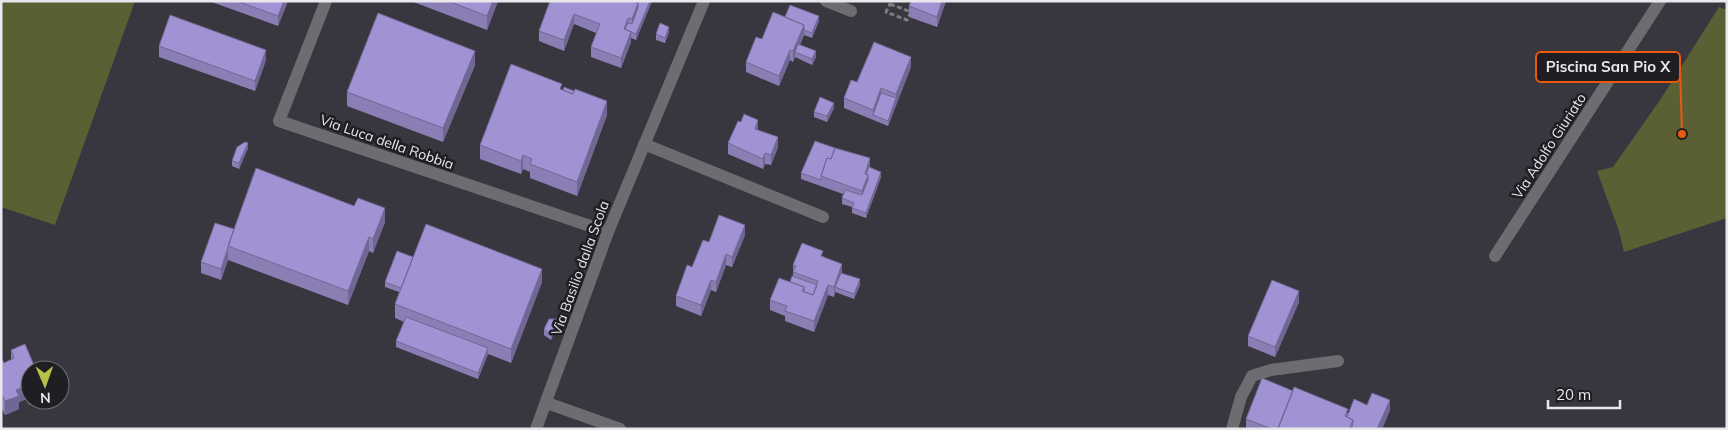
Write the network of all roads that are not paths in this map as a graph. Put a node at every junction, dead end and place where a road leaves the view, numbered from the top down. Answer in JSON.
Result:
{"nodes":[{"id":1,"x":326,"y":1,"type":"edge"},
{"id":2,"x":704,"y":1,"type":"edge"},
{"id":3,"x":826,"y":1,"type":"edge"},
{"id":4,"x":1660,"y":1,"type":"edge"},
{"id":5,"x":851,"y":11,"type":"dead end"},
{"id":6,"x":644,"y":144,"type":"junction"},
{"id":7,"x":824,"y":217,"type":"dead end"},
{"id":8,"x":608,"y":232,"type":"junction"},
{"id":9,"x":1495,"y":256,"type":"dead end"},
{"id":10,"x":1338,"y":361,"type":"dead end"},
{"id":11,"x":546,"y":403,"type":"junction"},
{"id":12,"x":536,"y":429,"type":"edge"},
{"id":13,"x":620,"y":429,"type":"edge"},
{"id":14,"x":1232,"y":429,"type":"edge"}],
"edges":[{"from":1,"to":8,"type":"street","name":"Via Luca della Robbia"},
{"from":2,"to":6,"type":"street","name":"Via Basilio dalla Scola"},
{"from":3,"to":5,"type":"street"},
{"from":4,"to":9,"type":"street","name":"Via Adolfo Giuriato"},
{"from":6,"to":7,"type":"street"},
{"from":6,"to":8,"type":"street","name":"Via Basilio dalla Scola"},
{"from":8,"to":11,"type":"street","name":"Via Basilio dalla Scola"},
{"from":10,"to":14,"type":"street"},
{"from":11,"to":12,"type":"street","name":"Via Basilio dalla Scola"},
{"from":11,"to":13,"type":"street"}]}
